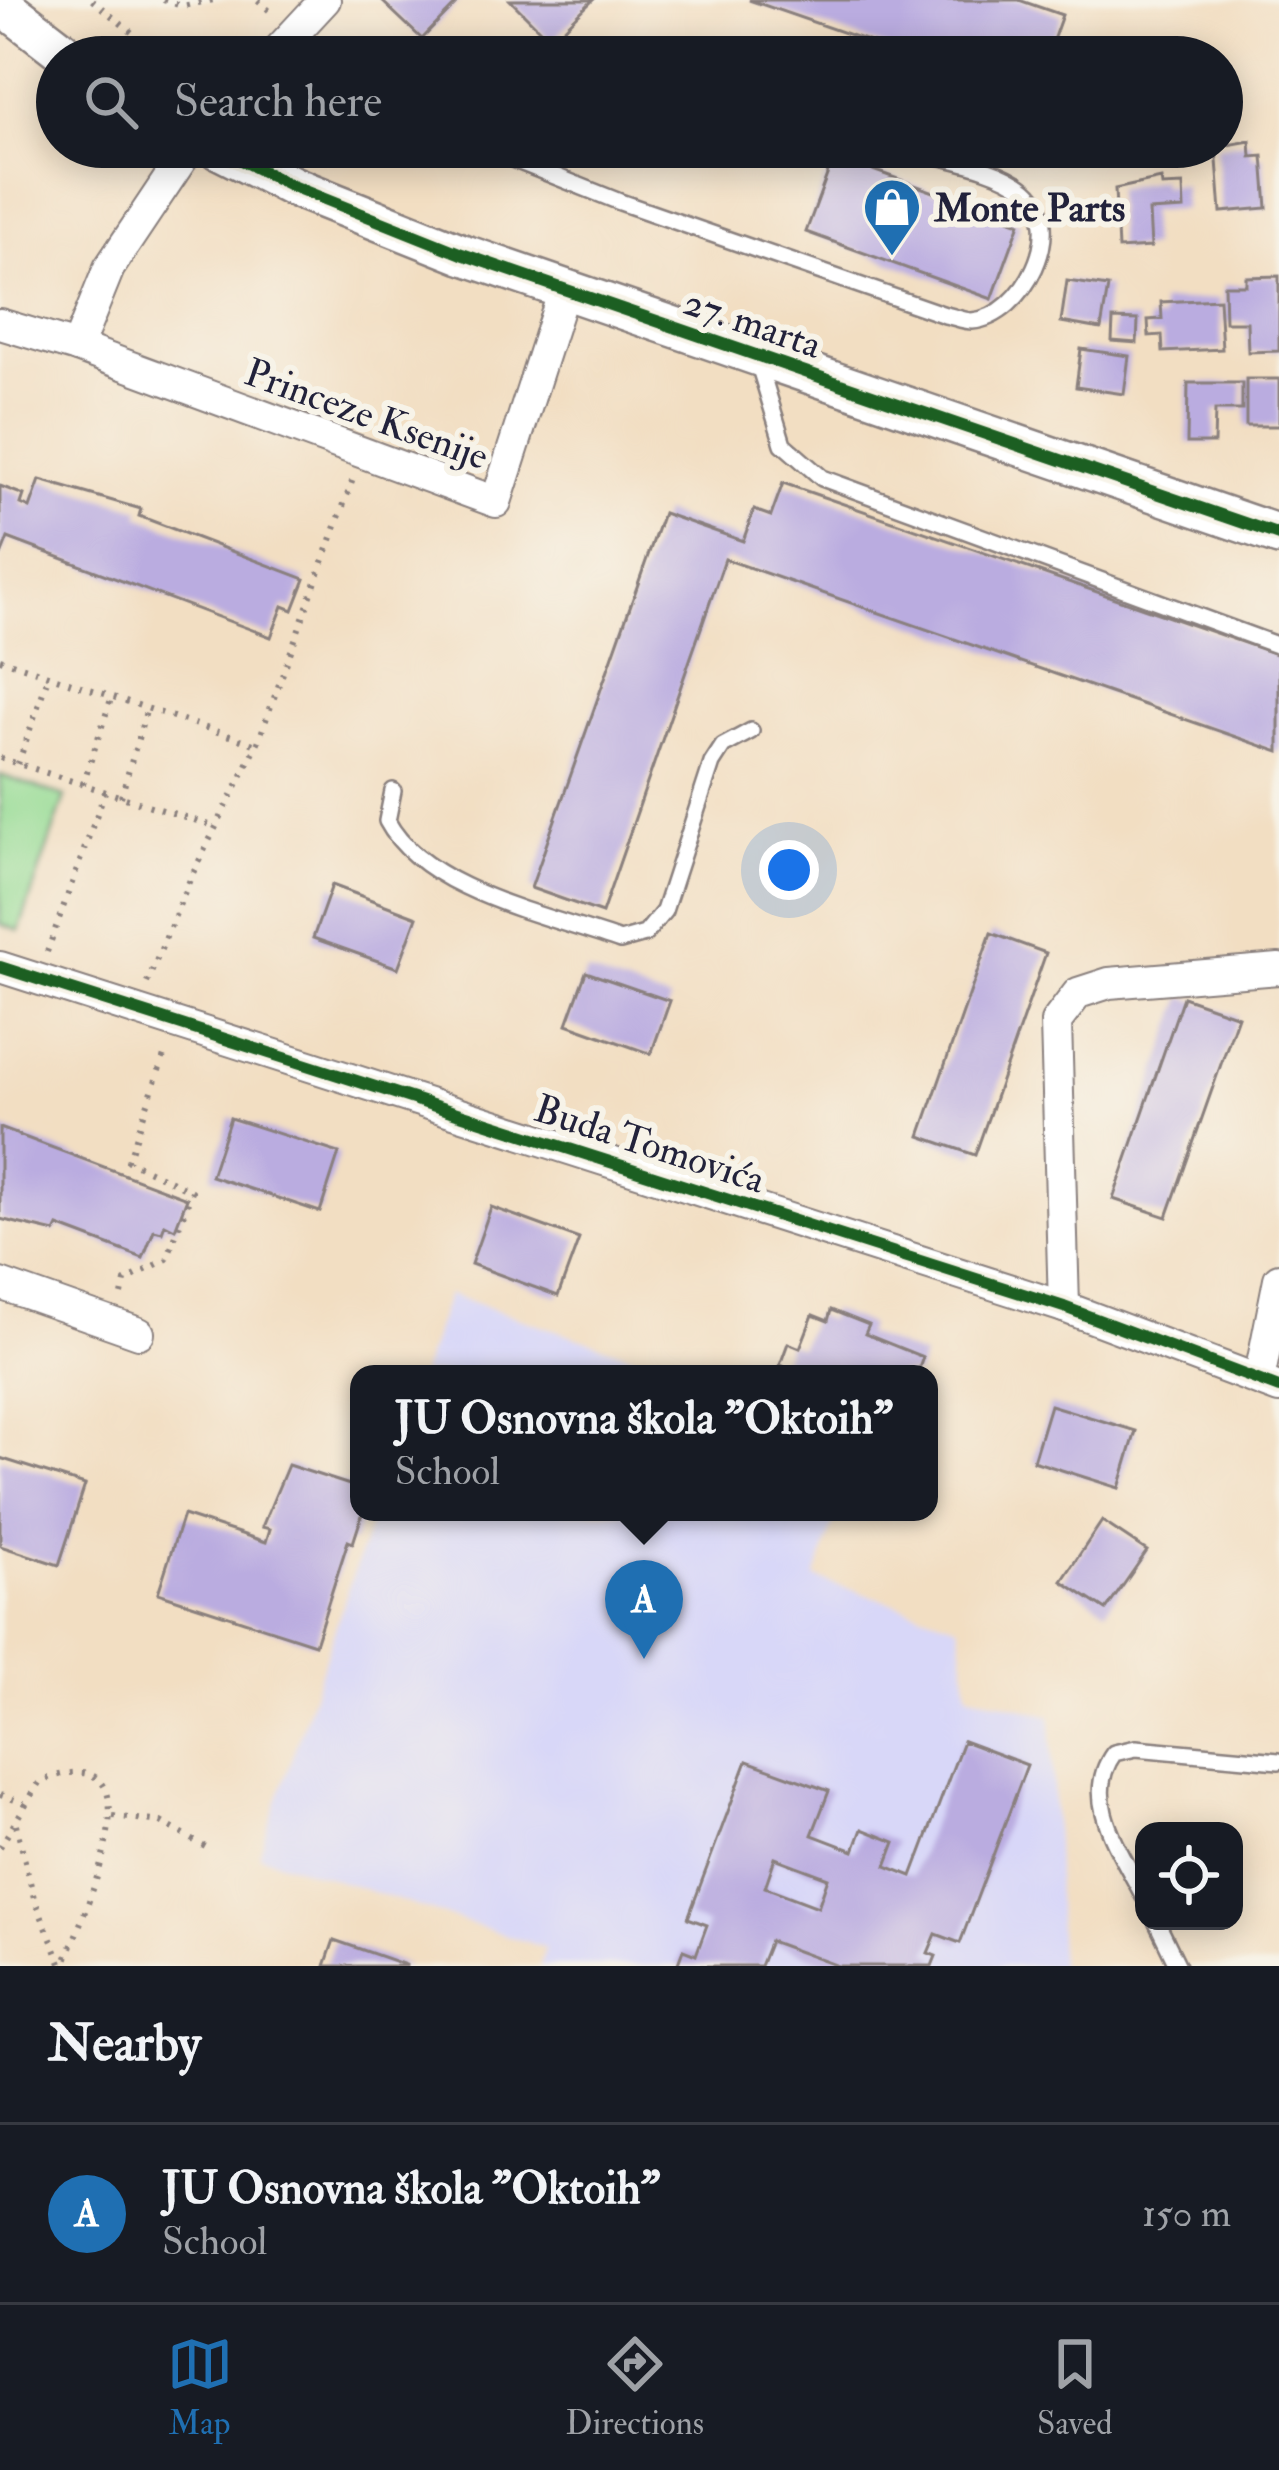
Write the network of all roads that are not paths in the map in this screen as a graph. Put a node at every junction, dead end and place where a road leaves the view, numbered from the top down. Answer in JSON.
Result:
{"nodes":[{"id":1,"x":325,"y":0,"type":"edge"},
{"id":2,"x":0,"y":2,"type":"edge"},
{"id":3,"x":43,"y":36,"type":"edge"},
{"id":4,"x":291,"y":36,"type":"edge"},
{"id":5,"x":176,"y":168,"type":"edge"},
{"id":6,"x":260,"y":168,"type":"edge"},
{"id":7,"x":535,"y":168,"type":"edge"},
{"id":8,"x":962,"y":168,"type":"edge"},
{"id":9,"x":564,"y":290,"type":"junction"},
{"id":10,"x":0,"y":325,"type":"edge"},
{"id":11,"x":77,"y":347,"type":"junction"},
{"id":12,"x":756,"y":355,"type":"junction"},
{"id":13,"x":1279,"y":535,"type":"edge"},
{"id":14,"x":1279,"y":646,"type":"edge"},
{"id":15,"x":751,"y":731,"type":"dead end"},
{"id":16,"x":393,"y":791,"type":"dead end"},
{"id":17,"x":0,"y":967,"type":"edge"},
{"id":18,"x":1279,"y":969,"type":"edge"},
{"id":19,"x":1279,"y":1279,"type":"edge"},
{"id":20,"x":0,"y":1284,"type":"edge"},
{"id":21,"x":1064,"y":1307,"type":"junction"},
{"id":22,"x":127,"y":1329,"type":"road end"},
{"id":23,"x":1269,"y":1384,"type":"edge"},
{"id":24,"x":1279,"y":1761,"type":"edge"},
{"id":25,"x":1135,"y":1878,"type":"edge"},
{"id":26,"x":1160,"y":1930,"type":"edge"},
{"id":27,"x":1178,"y":1966,"type":"edge"}],
"edges":[{"from":1,"to":4,"type":"street"},
{"from":2,"to":3,"type":"street"},
{"from":5,"to":11,"type":"street"},
{"from":6,"to":9,"type":"street","name":"27. marta"},
{"from":7,"to":8,"type":"lane"},
{"from":9,"to":11,"type":"street","name":"Princeze Ksenije"},
{"from":9,"to":12,"type":"street","name":"27. marta"},
{"from":10,"to":11,"type":"street","name":"Princeze Ksenije"},
{"from":12,"to":13,"type":"street","name":"27. marta"},
{"from":12,"to":14,"type":"lane"},
{"from":15,"to":16,"type":"lane"},
{"from":17,"to":21,"type":"street","name":"Buda Tomovića"},
{"from":18,"to":21,"type":"street"},
{"from":19,"to":23,"type":"street"},
{"from":20,"to":22,"type":"street"},
{"from":21,"to":23,"type":"street","name":"Buda Tomovića"},
{"from":24,"to":25,"type":"lane"},
{"from":26,"to":27,"type":"lane"}]}
